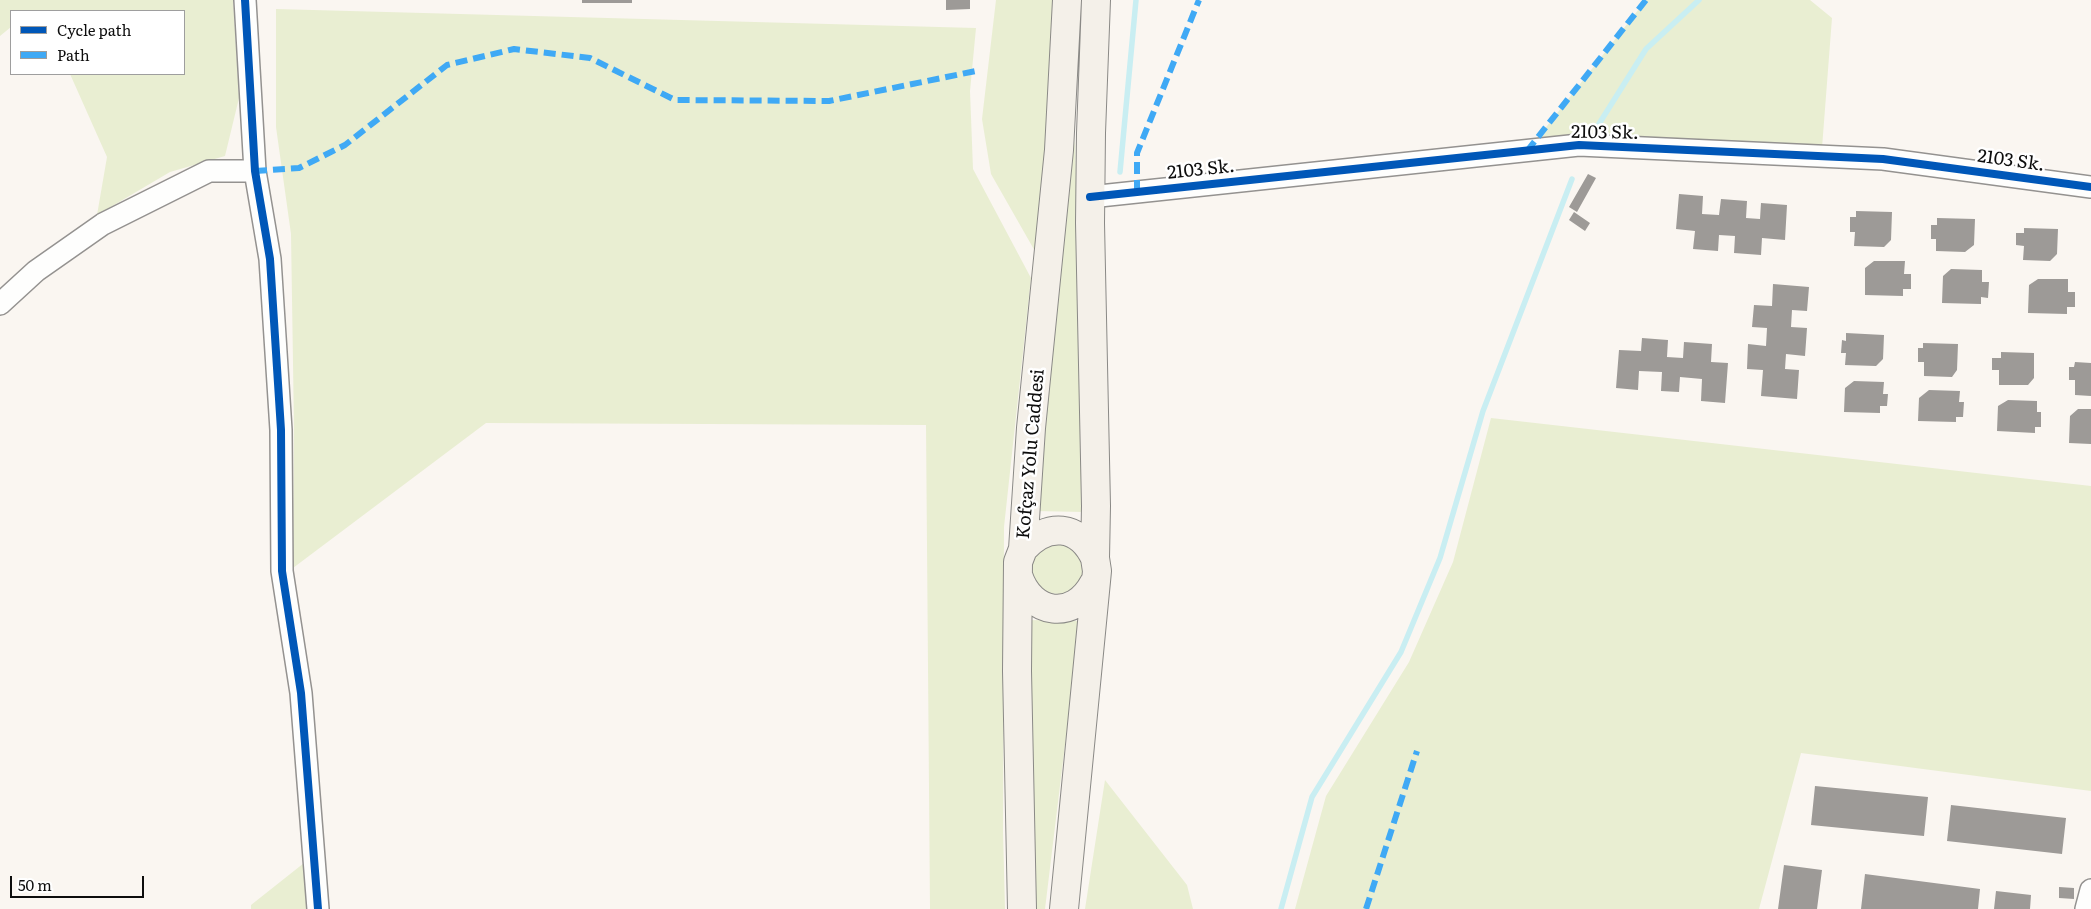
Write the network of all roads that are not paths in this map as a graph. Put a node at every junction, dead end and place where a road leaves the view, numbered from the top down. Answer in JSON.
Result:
{"nodes":[{"id":1,"x":245,"y":0,"type":"edge"},
{"id":2,"x":1067,"y":0,"type":"edge"},
{"id":3,"x":1096,"y":0,"type":"edge"},
{"id":4,"x":255,"y":171,"type":"junction"},
{"id":5,"x":2091,"y":187,"type":"edge"},
{"id":6,"x":1090,"y":197,"type":"junction"},
{"id":7,"x":0,"y":304,"type":"edge"},
{"id":8,"x":1023,"y":549,"type":"junction"},
{"id":9,"x":1095,"y":571,"type":"junction"},
{"id":10,"x":1018,"y":576,"type":"junction"},
{"id":11,"x":2091,"y":890,"type":"edge"},
{"id":12,"x":318,"y":909,"type":"edge"},
{"id":13,"x":1022,"y":909,"type":"edge"},
{"id":14,"x":1064,"y":909,"type":"edge"},
{"id":15,"x":2086,"y":909,"type":"edge"}],
"edges":[{"from":1,"to":4,"type":"street"},
{"from":2,"to":8,"type":"main road","name":"Kofçaz Yolu Caddesi"},
{"from":3,"to":6,"type":"main road"},
{"from":4,"to":7,"type":"street"},
{"from":4,"to":12,"type":"street"},
{"from":5,"to":6,"type":"street","name":"2103 Sk."},
{"from":6,"to":9,"type":"main road"},
{"from":8,"to":9,"type":"main road"},
{"from":8,"to":10,"type":"main road","name":"Kofçaz Yolu Caddesi"},
{"from":9,"to":10,"type":"main road"},
{"from":9,"to":14,"type":"main road"},
{"from":10,"to":13,"type":"main road","name":"Kofçaz Yolu Caddesi"},
{"from":11,"to":15,"type":"street"}]}
